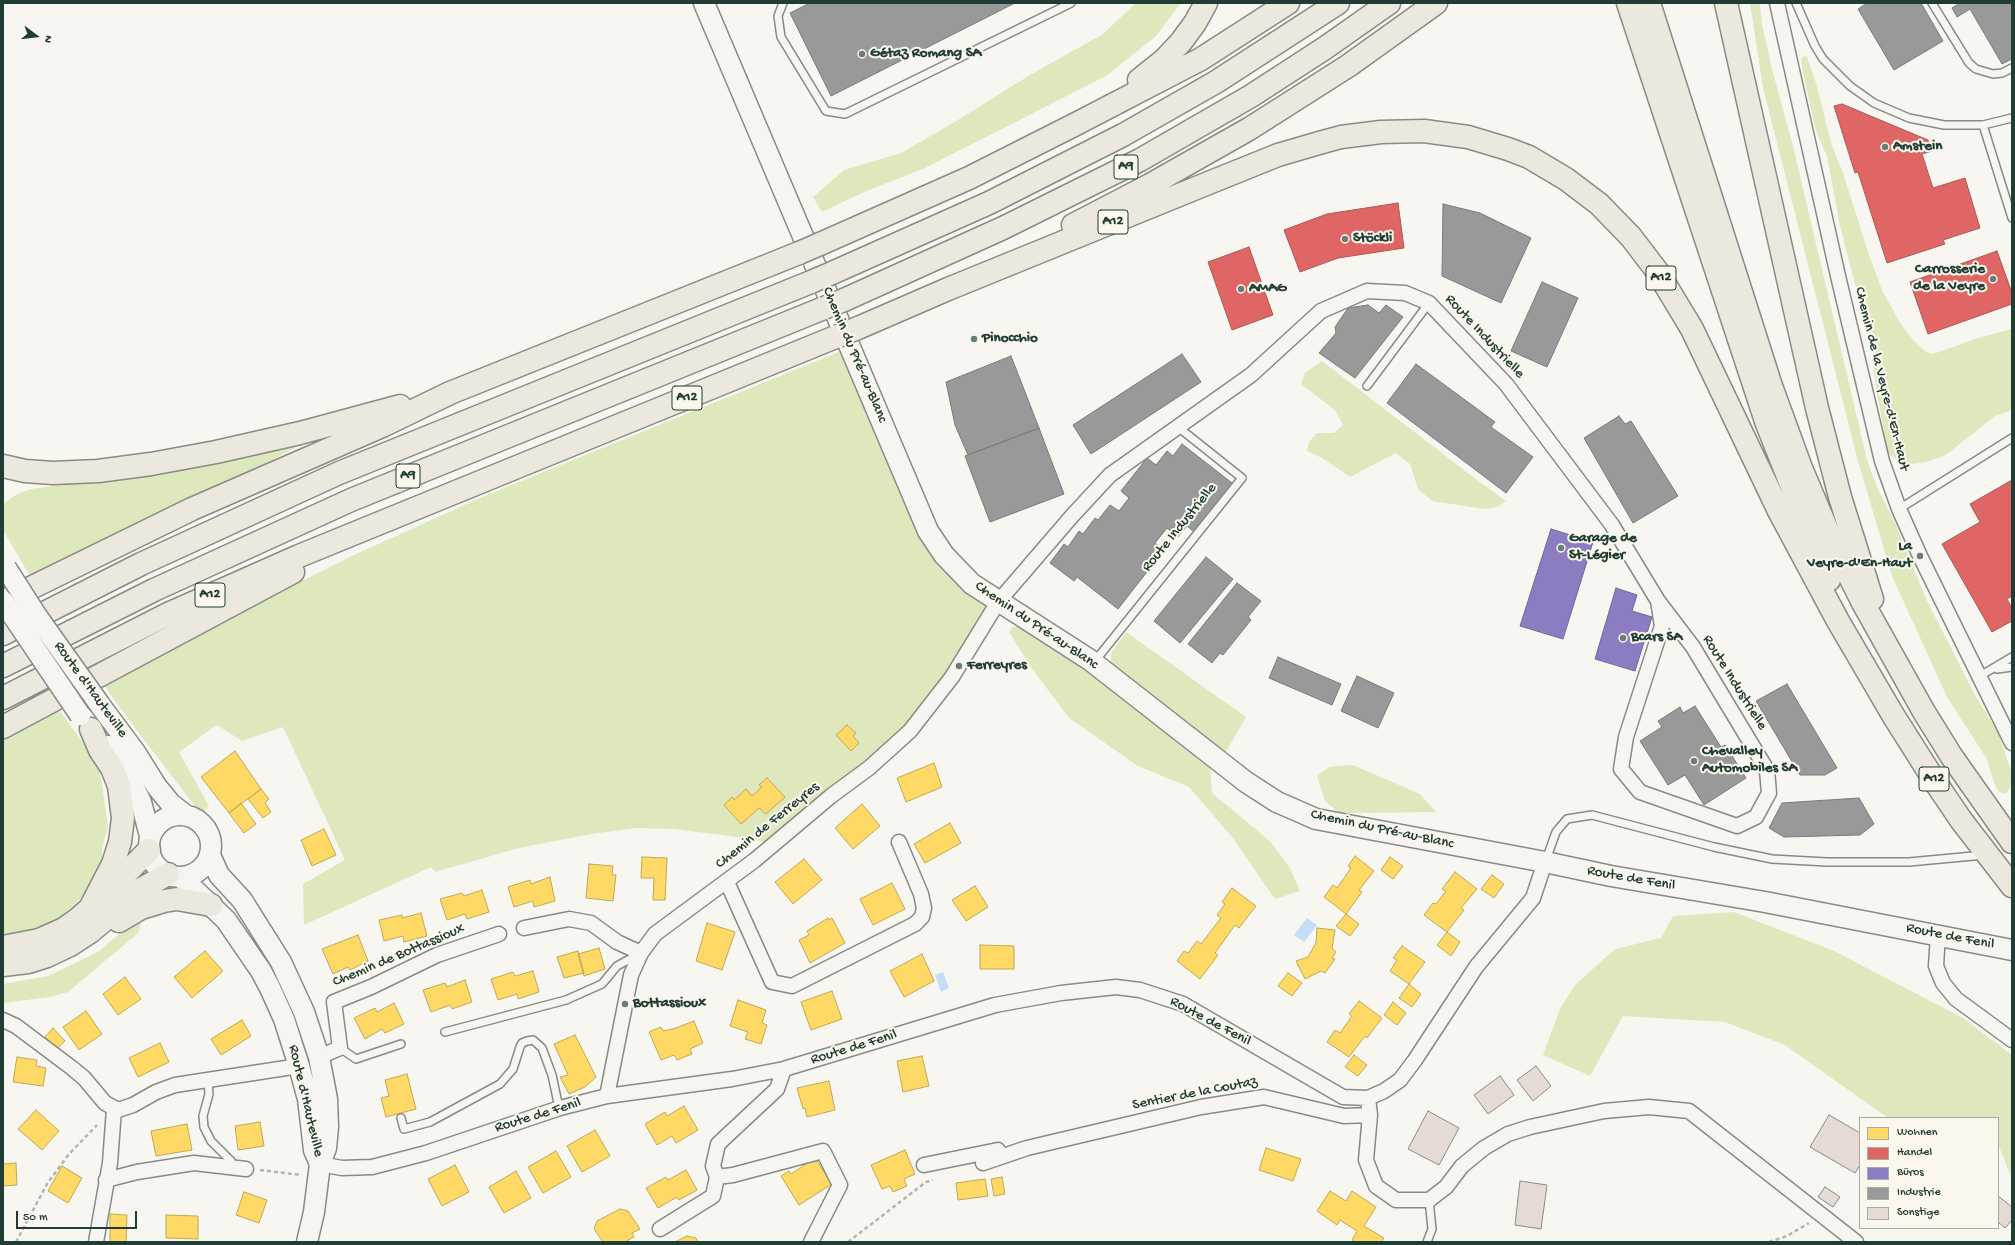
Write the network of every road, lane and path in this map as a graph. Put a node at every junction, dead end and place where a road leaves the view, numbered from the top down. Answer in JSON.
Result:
{"nodes":[{"id":1,"x":704,"y":3,"type":"edge"},
{"id":2,"x":784,"y":3,"type":"edge"},
{"id":3,"x":1071,"y":3,"type":"edge"},
{"id":4,"x":1206,"y":3,"type":"edge"},
{"id":5,"x":1288,"y":3,"type":"edge"},
{"id":6,"x":1338,"y":3,"type":"edge"},
{"id":7,"x":1389,"y":3,"type":"edge"},
{"id":8,"x":1436,"y":3,"type":"edge"},
{"id":9,"x":1628,"y":3,"type":"edge"},
{"id":10,"x":1649,"y":3,"type":"edge"},
{"id":11,"x":1726,"y":3,"type":"edge"},
{"id":12,"x":1777,"y":3,"type":"edge"},
{"id":13,"x":1796,"y":3,"type":"edge"},
{"id":14,"x":1932,"y":3,"type":"edge"},
{"id":15,"x":2012,"y":68,"type":"edge"},
{"id":16,"x":2012,"y":118,"type":"edge"},
{"id":17,"x":1076,"y":124,"type":"junction"},
{"id":18,"x":1983,"y":125,"type":"junction"},
{"id":19,"x":2012,"y":218,"type":"edge"},
{"id":20,"x":948,"y":289,"type":"junction"},
{"id":21,"x":1429,"y":303,"type":"junction"},
{"id":22,"x":1367,"y":386,"type":"dead end"},
{"id":23,"x":450,"y":393,"type":"junction"},
{"id":24,"x":1178,"y":427,"type":"junction"},
{"id":25,"x":2012,"y":438,"type":"edge"},
{"id":26,"x":3,"y":466,"type":"edge"},
{"id":27,"x":423,"y":505,"type":"junction"},
{"id":28,"x":1899,"y":509,"type":"junction"},
{"id":29,"x":4,"y":565,"type":"edge"},
{"id":30,"x":3,"y":601,"type":"edge"},
{"id":31,"x":1658,"y":601,"type":"junction"},
{"id":32,"x":998,"y":602,"type":"junction"},
{"id":33,"x":3,"y":634,"type":"edge"},
{"id":34,"x":2012,"y":657,"type":"edge"},
{"id":35,"x":1094,"y":663,"type":"junction"},
{"id":36,"x":3,"y":666,"type":"edge"},
{"id":37,"x":2012,"y":666,"type":"edge"},
{"id":38,"x":1864,"y":667,"type":"junction"},
{"id":39,"x":1899,"y":669,"type":"junction"},
{"id":40,"x":1980,"y":676,"type":"junction"},
{"id":41,"x":3,"y":698,"type":"edge"},
{"id":42,"x":86,"y":722,"type":"junction"},
{"id":43,"x":3,"y":726,"type":"edge"},
{"id":44,"x":2012,"y":743,"type":"edge"},
{"id":45,"x":184,"y":814,"type":"junction"},
{"id":46,"x":899,"y":842,"type":"dead end"},
{"id":47,"x":2012,"y":842,"type":"edge"},
{"id":48,"x":149,"y":843,"type":"junction"},
{"id":49,"x":210,"y":855,"type":"junction"},
{"id":50,"x":1987,"y":855,"type":"junction"},
{"id":51,"x":1545,"y":862,"type":"junction"},
{"id":52,"x":174,"y":876,"type":"junction"},
{"id":53,"x":727,"y":882,"type":"junction"},
{"id":54,"x":2012,"y":886,"type":"edge"},
{"id":55,"x":211,"y":905,"type":"junction"},
{"id":56,"x":89,"y":922,"type":"junction"},
{"id":57,"x":524,"y":928,"type":"dead end"},
{"id":58,"x":499,"y":934,"type":"dead end"},
{"id":59,"x":1938,"y":935,"type":"junction"},
{"id":60,"x":3,"y":947,"type":"edge"},
{"id":61,"x":2012,"y":950,"type":"edge"},
{"id":62,"x":641,"y":953,"type":"junction"},
{"id":63,"x":3,"y":965,"type":"edge"},
{"id":64,"x":3,"y":1020,"type":"edge"},
{"id":65,"x":445,"y":1032,"type":"dead end"},
{"id":66,"x":2012,"y":1040,"type":"edge"},
{"id":67,"x":401,"y":1044,"type":"dead end"},
{"id":68,"x":340,"y":1048,"type":"junction"},
{"id":69,"x":319,"y":1057,"type":"junction"},
{"id":70,"x":299,"y":1066,"type":"junction"},
{"id":71,"x":784,"y":1069,"type":"junction"},
{"id":72,"x":208,"y":1080,"type":"junction"},
{"id":73,"x":607,"y":1096,"type":"junction"},
{"id":74,"x":1368,"y":1098,"type":"junction"},
{"id":75,"x":559,"y":1108,"type":"junction"},
{"id":76,"x":114,"y":1109,"type":"junction"},
{"id":77,"x":1370,"y":1116,"type":"junction"},
{"id":78,"x":401,"y":1118,"type":"dead end"},
{"id":79,"x":1027,"y":1148,"type":"junction"},
{"id":80,"x":983,"y":1163,"type":"dead end"},
{"id":81,"x":924,"y":1165,"type":"dead end"},
{"id":82,"x":240,"y":1168,"type":"junction"},
{"id":83,"x":320,"y":1171,"type":"junction"},
{"id":84,"x":717,"y":1177,"type":"junction"},
{"id":85,"x":940,"y":1177,"type":"dead end"},
{"id":86,"x":106,"y":1180,"type":"junction"},
{"id":87,"x":1429,"y":1200,"type":"junction"},
{"id":88,"x":1817,"y":1211,"type":"junction"},
{"id":89,"x":660,"y":1229,"type":"dead end"},
{"id":90,"x":16,"y":1242,"type":"edge"},
{"id":91,"x":96,"y":1242,"type":"edge"},
{"id":92,"x":307,"y":1242,"type":"edge"},
{"id":93,"x":811,"y":1242,"type":"edge"},
{"id":94,"x":848,"y":1242,"type":"edge"},
{"id":95,"x":1428,"y":1242,"type":"edge"},
{"id":96,"x":1769,"y":1242,"type":"edge"},
{"id":97,"x":1856,"y":1242,"type":"edge"}],
"edges":[{"from":1,"to":32,"type":"street","name":"Chemin du Pré-au-Blanc"},
{"from":2,"to":3,"type":"lane"},
{"from":4,"to":17,"type":"highway"},
{"from":5,"to":17,"type":"highway"},
{"from":6,"to":33,"type":"highway","number":"A9","bridge":true},
{"from":7,"to":36,"type":"highway","number":"A9","bridge":true},
{"from":8,"to":20,"type":"highway"},
{"from":9,"to":38,"type":"highway","number":"A12"},
{"from":10,"to":39,"type":"highway","number":"A12"},
{"from":11,"to":39,"type":"highway","number":"A12"},
{"from":12,"to":28,"type":"street","name":"Chemin de la Veyre-d'En-Haut"},
{"from":13,"to":18,"type":"lane"},
{"from":14,"to":15,"type":"lane"},
{"from":16,"to":18,"type":"lane"},
{"from":17,"to":23,"type":"highway","bridge":true},
{"from":18,"to":19,"type":"lane"},
{"from":20,"to":27,"type":"highway","number":"A12","bridge":true},
{"from":20,"to":38,"type":"highway","number":"A12"},
{"from":21,"to":22,"type":"lane"},
{"from":21,"to":24,"type":"street","name":"Route Industrielle"},
{"from":21,"to":31,"type":"street","name":"Route Industrielle"},
{"from":23,"to":26,"type":"highway"},
{"from":23,"to":30,"type":"highway"},
{"from":24,"to":32,"type":"street","name":"Route Industrielle"},
{"from":24,"to":35,"type":"lane","name":"Route Industrielle"},
{"from":25,"to":28,"type":"lane"},
{"from":27,"to":41,"type":"highway","number":"A12"},
{"from":27,"to":43,"type":"highway"},
{"from":28,"to":40,"type":"street","name":"Chemin de la Veyre-d'En-Haut"},
{"from":29,"to":45,"type":"street","name":"Route d'Hauteville","bridge":true},
{"from":30,"to":42,"type":"street","name":"Route d'Hauteville","bridge":true},
{"from":31,"to":31,"type":"street","name":"Route Industrielle"},
{"from":32,"to":35,"type":"street","name":"Chemin du Pré-au-Blanc"},
{"from":32,"to":53,"type":"street","name":"Chemin de Ferreyres"},
{"from":34,"to":40,"type":"lane"},
{"from":35,"to":51,"type":"street","name":"Chemin du Pré-au-Blanc"},
{"from":37,"to":40,"type":"lane"},
{"from":38,"to":50,"type":"highway","number":"A12"},
{"from":39,"to":47,"type":"highway","number":"A12"},
{"from":40,"to":44,"type":"street","name":"Chemin de la Veyre-d'En-Haut"},
{"from":42,"to":48,"type":"street","name":"Route d'Hauteville"},
{"from":42,"to":56,"type":"highway"},
{"from":45,"to":48,"type":"street"},
{"from":45,"to":49,"type":"street"},
{"from":46,"to":53,"type":"street"},
{"from":48,"to":52,"type":"street"},
{"from":48,"to":56,"type":"highway"},
{"from":49,"to":52,"type":"street"},
{"from":49,"to":69,"type":"street","name":"Route d'Hauteville"},
{"from":50,"to":51,"type":"lane"},
{"from":50,"to":54,"type":"highway","number":"A12"},
{"from":51,"to":59,"type":"street","name":"Route de Fenil"},
{"from":51,"to":74,"type":"street","name":"Route de Fenil"},
{"from":52,"to":55,"type":"street","name":"Route d'Hauteville"},
{"from":52,"to":56,"type":"highway"},
{"from":53,"to":62,"type":"street","name":"Chemin de Ferreyres"},
{"from":55,"to":56,"type":"highway"},
{"from":55,"to":70,"type":"street","name":"Route d'Hauteville"},
{"from":56,"to":60,"type":"highway"},
{"from":56,"to":63,"type":"highway"},
{"from":57,"to":62,"type":"street"},
{"from":58,"to":68,"type":"street","name":"Chemin de Bottassioux"},
{"from":59,"to":61,"type":"street","name":"Route de Fenil"},
{"from":59,"to":66,"type":"street"},
{"from":62,"to":65,"type":"lane"},
{"from":62,"to":73,"type":"street","name":"Chemin de Ferreyres"},
{"from":64,"to":76,"type":"street"},
{"from":67,"to":68,"type":"lane"},
{"from":68,"to":69,"type":"street"},
{"from":69,"to":70,"type":"street"},
{"from":69,"to":83,"type":"street","name":"Route d'Hauteville"},
{"from":70,"to":72,"type":"street"},
{"from":70,"to":83,"type":"street","name":"Route d'Hauteville"},
{"from":71,"to":73,"type":"street","name":"Route de Fenil"},
{"from":71,"to":74,"type":"street","name":"Route de Fenil"},
{"from":71,"to":84,"type":"street"},
{"from":72,"to":76,"type":"street"},
{"from":72,"to":82,"type":"lane"},
{"from":73,"to":75,"type":"street","name":"Route de Fenil"},
{"from":74,"to":77,"type":"street"},
{"from":75,"to":78,"type":"lane"},
{"from":75,"to":83,"type":"street","name":"Route de Fenil"},
{"from":76,"to":86,"type":"street"},
{"from":76,"to":90,"type":"path"},
{"from":77,"to":79,"type":"street","name":"Sentier de la Coutaz"},
{"from":77,"to":87,"type":"street"},
{"from":79,"to":80,"type":"street","name":"Sentier de la Coutaz"},
{"from":79,"to":81,"type":"street","name":"Sentier de la Coutaz"},
{"from":82,"to":83,"type":"path"},
{"from":82,"to":86,"type":"street"},
{"from":83,"to":92,"type":"street"},
{"from":84,"to":89,"type":"street"},
{"from":84,"to":93,"type":"street"},
{"from":85,"to":94,"type":"path"},
{"from":86,"to":91,"type":"street"},
{"from":87,"to":88,"type":"street"},
{"from":87,"to":95,"type":"lane"},
{"from":88,"to":96,"type":"path"},
{"from":88,"to":97,"type":"street"}]}
